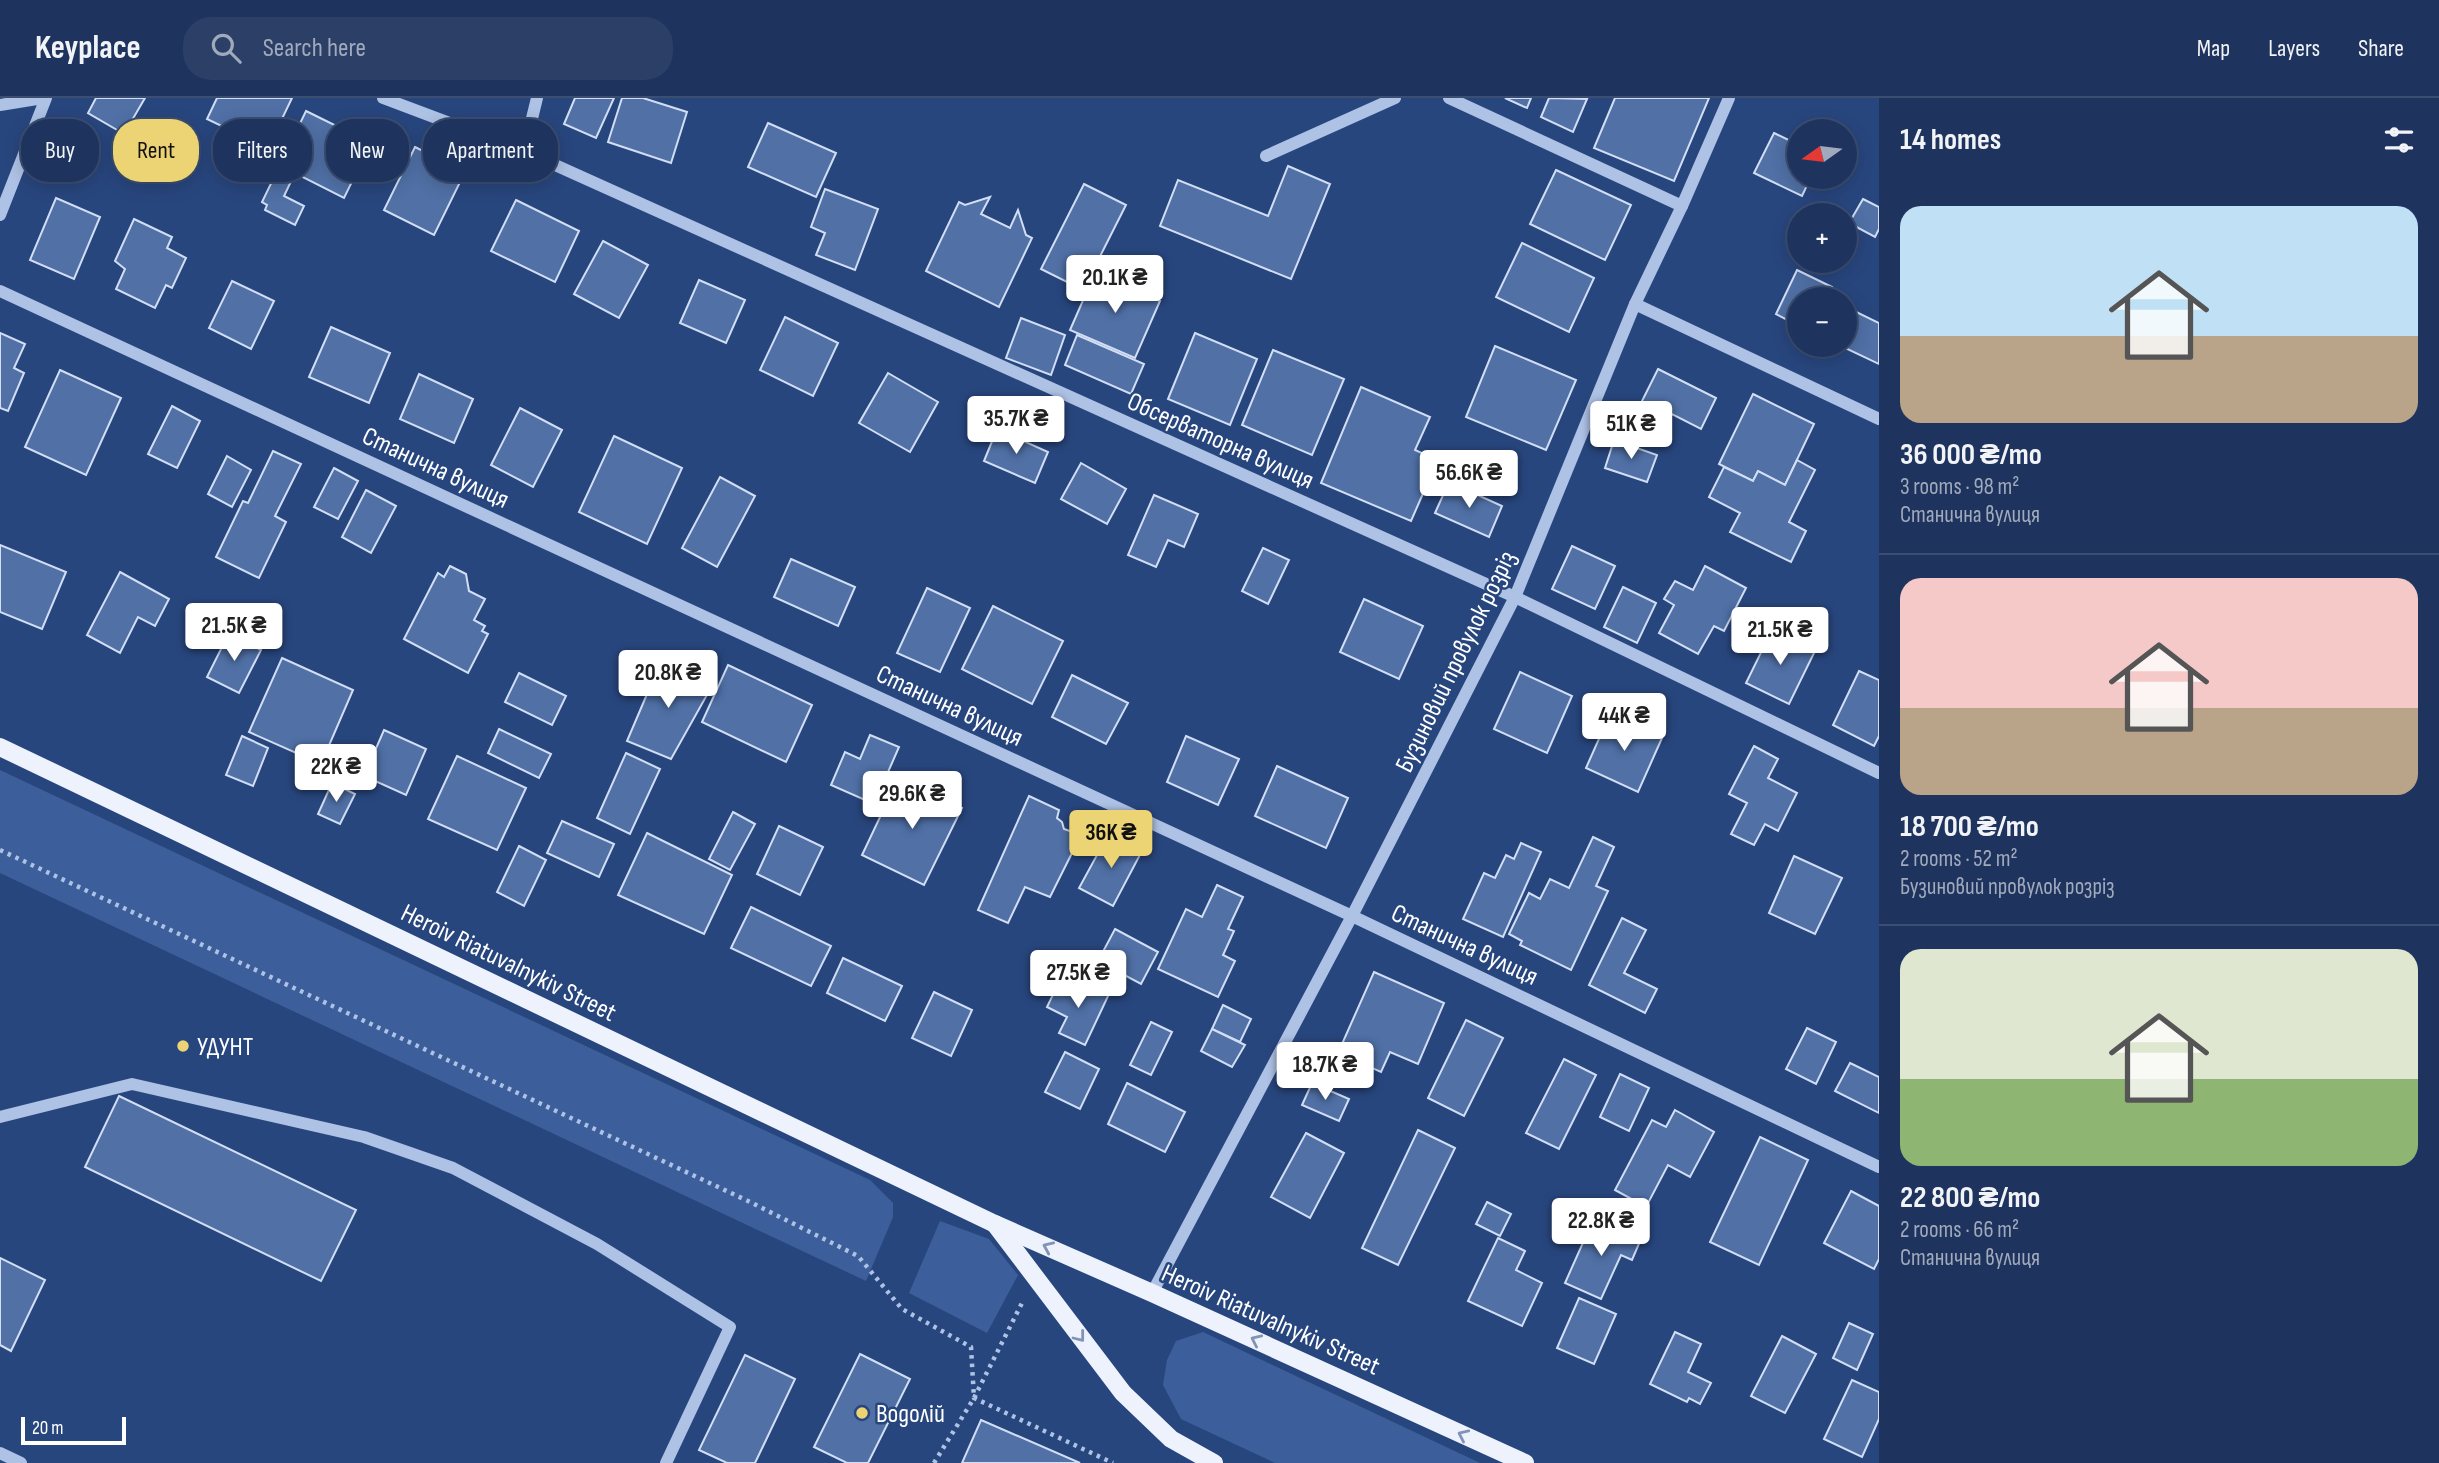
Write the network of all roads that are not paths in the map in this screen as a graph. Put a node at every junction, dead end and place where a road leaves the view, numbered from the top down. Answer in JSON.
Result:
{"nodes":[{"id":1,"x":45,"y":98,"type":"edge"},
{"id":2,"x":383,"y":98,"type":"edge"},
{"id":3,"x":537,"y":98,"type":"edge"},
{"id":4,"x":1395,"y":98,"type":"edge"},
{"id":5,"x":1449,"y":98,"type":"edge"},
{"id":6,"x":1729,"y":98,"type":"edge"},
{"id":7,"x":0,"y":105,"type":"edge"},
{"id":8,"x":439,"y":119,"type":"edge"},
{"id":9,"x":532,"y":119,"type":"edge"},
{"id":10,"x":1266,"y":156,"type":"dead end"},
{"id":11,"x":558,"y":166,"type":"edge"},
{"id":12,"x":1682,"y":206,"type":"junction"},
{"id":13,"x":0,"y":215,"type":"edge"},
{"id":14,"x":0,"y":291,"type":"edge"},
{"id":15,"x":1635,"y":304,"type":"junction"},
{"id":16,"x":1879,"y":419,"type":"edge"},
{"id":17,"x":1515,"y":597,"type":"junction"},
{"id":18,"x":0,"y":747,"type":"edge"},
{"id":19,"x":1879,"y":773,"type":"edge"},
{"id":20,"x":1352,"y":916,"type":"junction"},
{"id":21,"x":0,"y":1117,"type":"edge"},
{"id":22,"x":1879,"y":1167,"type":"edge"},
{"id":23,"x":995,"y":1224,"type":"junction"},
{"id":24,"x":1152,"y":1293,"type":"junction"},
{"id":25,"x":0,"y":1453,"type":"edge"},
{"id":26,"x":21,"y":1463,"type":"edge"},
{"id":27,"x":666,"y":1463,"type":"edge"},
{"id":28,"x":1214,"y":1463,"type":"edge"},
{"id":29,"x":1525,"y":1463,"type":"edge"}],
"edges":[{"from":1,"to":7,"type":"street"},
{"from":1,"to":13,"type":"street"},
{"from":2,"to":8,"type":"street","name":"Обсерваторна вулиця"},
{"from":3,"to":9,"type":"street"},
{"from":4,"to":10,"type":"street"},
{"from":5,"to":12,"type":"street"},
{"from":6,"to":12,"type":"street","name":"Бузиновий провулок розріз"},
{"from":11,"to":17,"type":"street","name":"Обсерваторна вулиця"},
{"from":12,"to":15,"type":"street","name":"Бузиновий провулок розріз"},
{"from":14,"to":20,"type":"street","name":"Станична вулиця"},
{"from":15,"to":16,"type":"street"},
{"from":15,"to":17,"type":"street","name":"Бузиновий провулок розріз"},
{"from":17,"to":19,"type":"street","name":"Обсерваторна вулиця"},
{"from":17,"to":20,"type":"street","name":"Бузиновий провулок розріз"},
{"from":18,"to":23,"type":"main road","name":"Heroiv Riatuvalnykiv Street"},
{"from":20,"to":22,"type":"street","name":"Станична вулиця"},
{"from":20,"to":24,"type":"street","name":"Бузиновий провулок розріз"},
{"from":21,"to":27,"type":"street"},
{"from":24,"to":23,"type":"main road","name":"Heroiv Riatuvalnykiv Street","one_way":true},
{"from":23,"to":28,"type":"main road","name":"Heroiv Riatuvalnykiv Street","one_way":true},
{"from":29,"to":24,"type":"main road","name":"Heroiv Riatuvalnykiv Street","one_way":true},
{"from":25,"to":26,"type":"street"}]}
